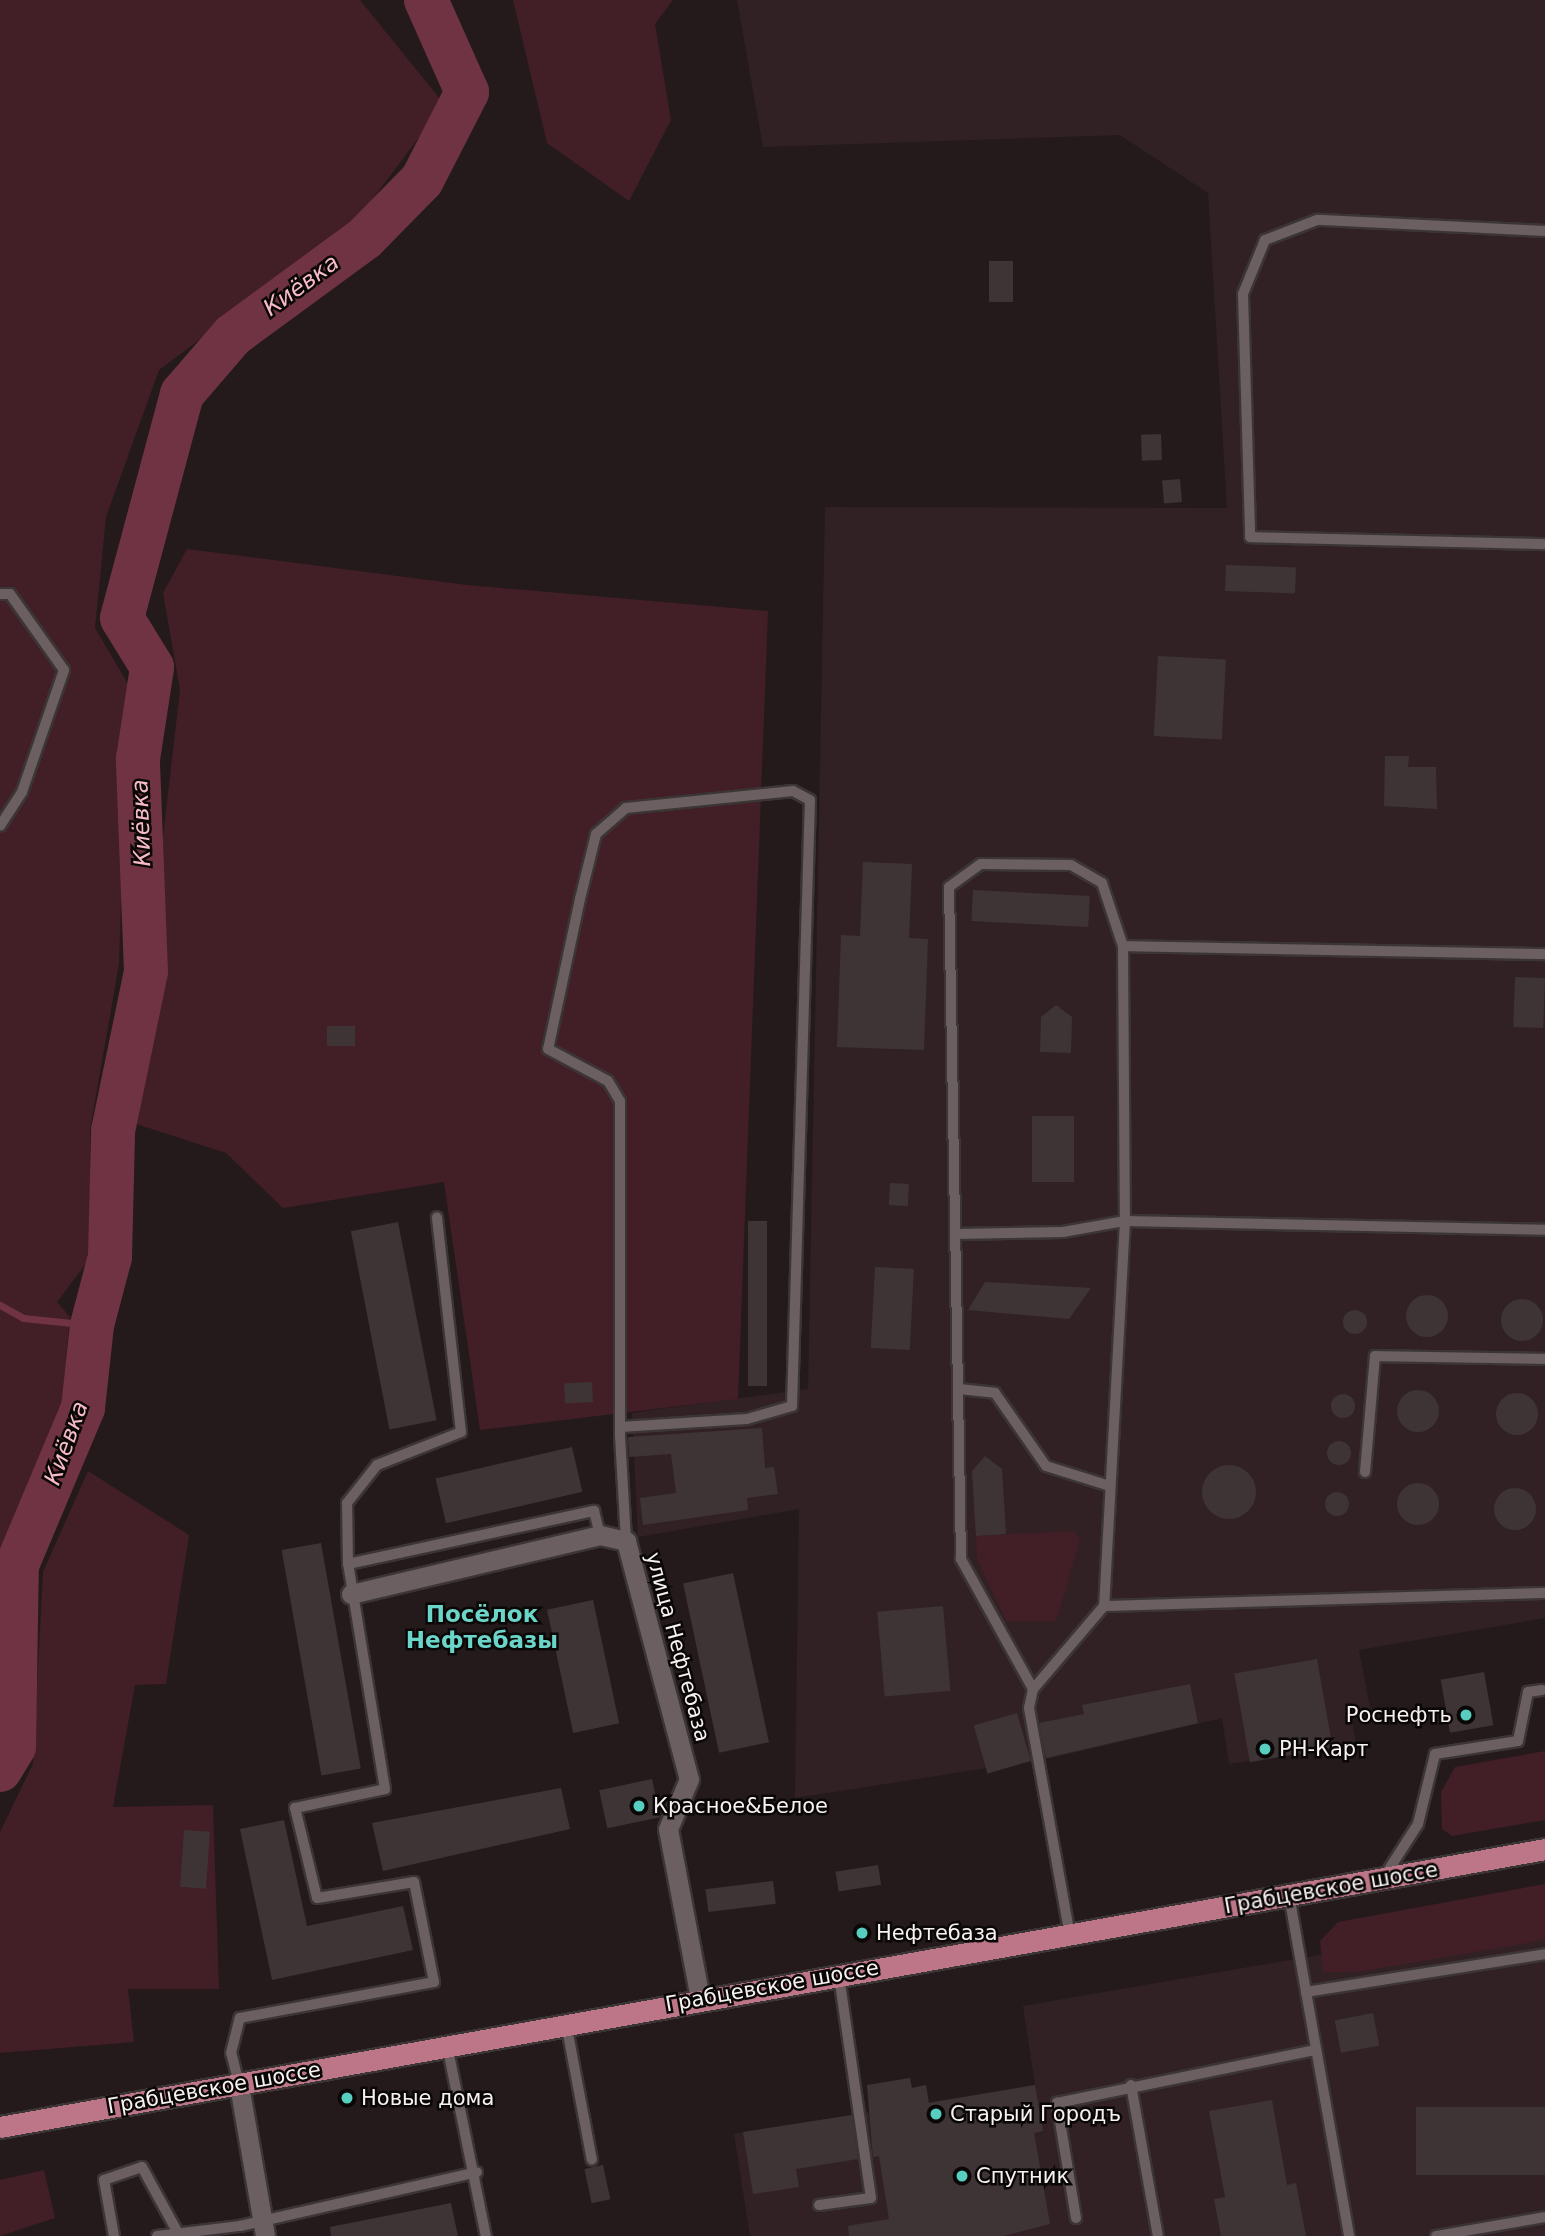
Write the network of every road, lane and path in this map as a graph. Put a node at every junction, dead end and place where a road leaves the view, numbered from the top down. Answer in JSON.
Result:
{"nodes":[{"id":1,"x":1545,"y":231,"type":"edge"},
{"id":2,"x":1545,"y":544,"type":"edge"},
{"id":3,"x":0,"y":594,"type":"edge"},
{"id":4,"x":0,"y":826,"type":"edge"},
{"id":5,"x":1123,"y":946,"type":"junction"},
{"id":6,"x":1545,"y":954,"type":"edge"},
{"id":7,"x":437,"y":1217,"type":"dead end"},
{"id":8,"x":1125,"y":1221,"type":"junction"},
{"id":9,"x":1545,"y":1230,"type":"edge"},
{"id":10,"x":956,"y":1234,"type":"junction"},
{"id":11,"x":1545,"y":1359,"type":"edge"},
{"id":12,"x":959,"y":1389,"type":"junction"},
{"id":13,"x":620,"y":1427,"type":"junction"},
{"id":14,"x":1365,"y":1472,"type":"dead end"},
{"id":15,"x":1110,"y":1486,"type":"junction"},
{"id":16,"x":600,"y":1535,"type":"junction"},
{"id":17,"x":626,"y":1541,"type":"junction"},
{"id":18,"x":348,"y":1564,"type":"junction"},
{"id":19,"x":1545,"y":1593,"type":"edge"},
{"id":20,"x":351,"y":1594,"type":"junction"},
{"id":21,"x":1104,"y":1606,"type":"junction"},
{"id":22,"x":1032,"y":1689,"type":"junction"},
{"id":23,"x":1542,"y":1690,"type":"dead end"},
{"id":24,"x":1545,"y":1849,"type":"edge"},
{"id":25,"x":1383,"y":1879,"type":"junction"},
{"id":26,"x":1289,"y":1895,"type":"junction"},
{"id":27,"x":1070,"y":1935,"type":"junction"},
{"id":28,"x":1545,"y":1954,"type":"edge"},
{"id":29,"x":839,"y":1974,"type":"junction"},
{"id":30,"x":1306,"y":1992,"type":"junction"},
{"id":31,"x":700,"y":1998,"type":"junction"},
{"id":32,"x":566,"y":2023,"type":"junction"},
{"id":33,"x":447,"y":2044,"type":"junction"},
{"id":34,"x":1317,"y":2050,"type":"junction"},
{"id":35,"x":239,"y":2085,"type":"junction"},
{"id":36,"x":1130,"y":2085,"type":"junction"},
{"id":37,"x":0,"y":2127,"type":"edge"},
{"id":38,"x":592,"y":2160,"type":"dead end"},
{"id":39,"x":477,"y":2172,"type":"junction"},
{"id":40,"x":819,"y":2205,"type":"dead end"},
{"id":41,"x":1545,"y":2217,"type":"edge"},
{"id":42,"x":1076,"y":2218,"type":"dead end"},
{"id":43,"x":264,"y":2226,"type":"edge"},
{"id":44,"x":178,"y":2233,"type":"junction"},
{"id":45,"x":1478,"y":2233,"type":"edge"},
{"id":46,"x":114,"y":2236,"type":"edge"},
{"id":47,"x":157,"y":2236,"type":"edge"},
{"id":48,"x":486,"y":2236,"type":"edge"},
{"id":49,"x":1158,"y":2236,"type":"edge"},
{"id":50,"x":1349,"y":2236,"type":"edge"},
{"id":51,"x":1436,"y":2236,"type":"edge"}],
"edges":[{"from":1,"to":2,"type":"lane"},
{"from":3,"to":4,"type":"lane"},
{"from":5,"to":6,"type":"lane"},
{"from":5,"to":8,"type":"lane"},
{"from":5,"to":10,"type":"lane"},
{"from":7,"to":18,"type":"lane"},
{"from":8,"to":9,"type":"lane"},
{"from":8,"to":10,"type":"lane"},
{"from":8,"to":15,"type":"lane"},
{"from":10,"to":12,"type":"lane"},
{"from":11,"to":14,"type":"lane"},
{"from":12,"to":15,"type":"lane"},
{"from":12,"to":22,"type":"lane"},
{"from":13,"to":13,"type":"lane"},
{"from":13,"to":17,"type":"lane"},
{"from":15,"to":21,"type":"lane"},
{"from":16,"to":17,"type":"street","name":"улица Нефтебаза"},
{"from":16,"to":18,"type":"lane"},
{"from":16,"to":20,"type":"street","name":"улица Нефтебаза"},
{"from":17,"to":31,"type":"street","name":"улица Нефтебаза"},
{"from":18,"to":20,"type":"lane"},
{"from":19,"to":21,"type":"lane"},
{"from":20,"to":35,"type":"lane"},
{"from":21,"to":22,"type":"lane"},
{"from":22,"to":27,"type":"lane"},
{"from":23,"to":25,"type":"lane"},
{"from":24,"to":25,"type":"main road","name":"Грабцевское шоссе"},
{"from":25,"to":26,"type":"main road","name":"Грабцевское шоссе"},
{"from":26,"to":27,"type":"main road","name":"Грабцевское шоссе"},
{"from":26,"to":30,"type":"lane"},
{"from":27,"to":29,"type":"main road","name":"Грабцевское шоссе"},
{"from":28,"to":30,"type":"lane"},
{"from":29,"to":31,"type":"main road","name":"Грабцевское шоссе"},
{"from":29,"to":40,"type":"lane"},
{"from":30,"to":34,"type":"lane"},
{"from":31,"to":32,"type":"main road","name":"Грабцевское шоссе"},
{"from":32,"to":33,"type":"main road","name":"Грабцевское шоссе"},
{"from":32,"to":38,"type":"lane"},
{"from":33,"to":35,"type":"main road","name":"Грабцевское шоссе"},
{"from":33,"to":39,"type":"lane"},
{"from":34,"to":36,"type":"lane"},
{"from":34,"to":50,"type":"lane"},
{"from":35,"to":37,"type":"main road","name":"Грабцевское шоссе"},
{"from":35,"to":43,"type":"street"},
{"from":36,"to":42,"type":"lane"},
{"from":36,"to":49,"type":"lane"},
{"from":39,"to":43,"type":"lane"},
{"from":39,"to":48,"type":"lane"},
{"from":41,"to":45,"type":"lane"},
{"from":43,"to":44,"type":"lane"},
{"from":44,"to":46,"type":"lane"},
{"from":44,"to":47,"type":"lane"},
{"from":45,"to":51,"type":"lane"}]}
